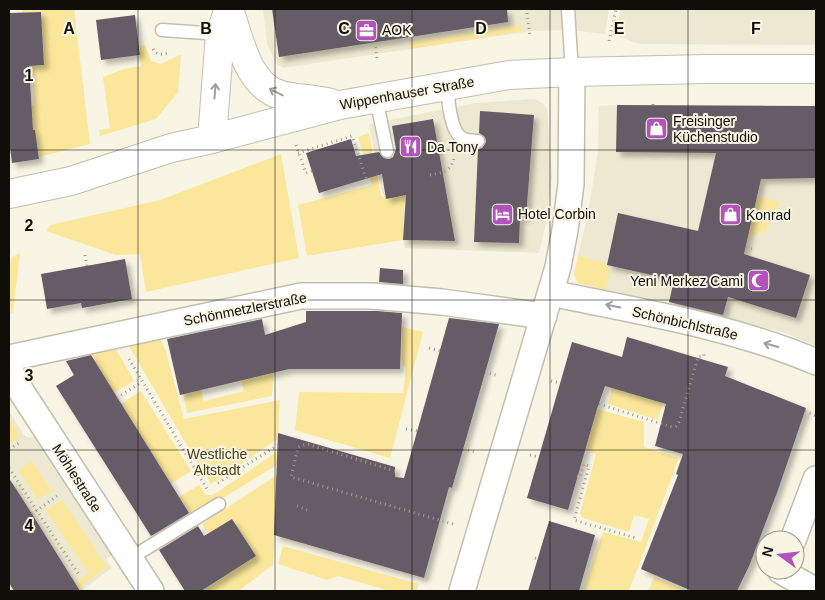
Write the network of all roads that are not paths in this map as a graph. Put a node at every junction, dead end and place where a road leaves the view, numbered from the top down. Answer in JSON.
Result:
{"nodes":[{"id":1,"x":229,"y":9,"type":"edge"},
{"id":2,"x":568,"y":9,"type":"edge"},
{"id":3,"x":162,"y":30,"type":"dead end"},
{"id":4,"x":220,"y":34,"type":"junction"},
{"id":5,"x":816,"y":69,"type":"edge"},
{"id":6,"x":572,"y":72,"type":"junction"},
{"id":7,"x":447,"y":85,"type":"junction"},
{"id":8,"x":376,"y":98,"type":"junction"},
{"id":9,"x":340,"y":104,"type":"junction"},
{"id":10,"x":212,"y":139,"type":"junction"},
{"id":11,"x":478,"y":141,"type":"dead end"},
{"id":12,"x":387,"y":151,"type":"dead end"},
{"id":13,"x":9,"y":194,"type":"edge"},
{"id":14,"x":551,"y":293,"type":"junction"},
{"id":15,"x":544,"y":316,"type":"junction"},
{"id":16,"x":816,"y":362,"type":"edge"},
{"id":17,"x":10,"y":368,"type":"edge"},
{"id":18,"x":816,"y":479,"type":"edge"},
{"id":19,"x":219,"y":504,"type":"dead end"},
{"id":20,"x":797,"y":530,"type":"edge"},
{"id":21,"x":129,"y":559,"type":"junction"},
{"id":22,"x":784,"y":580,"type":"edge"},
{"id":23,"x":151,"y":591,"type":"edge"},
{"id":24,"x":462,"y":591,"type":"edge"},
{"id":25,"x":816,"y":591,"type":"edge"}],
"edges":[{"from":1,"to":4,"type":"main road"},
{"from":9,"to":1,"type":"main road","one_way":true},
{"from":2,"to":6,"type":"lane"},
{"from":3,"to":4,"type":"lane"},
{"from":10,"to":4,"type":"main road","one_way":true},
{"from":5,"to":6,"type":"main road","name":"Wippenhauser Straße"},
{"from":6,"to":7,"type":"main road","name":"Wippenhauser Straße"},
{"from":6,"to":14,"type":"street"},
{"from":7,"to":8,"type":"main road","name":"Wippenhauser Straße"},
{"from":7,"to":11,"type":"lane"},
{"from":8,"to":9,"type":"main road","name":"Wippenhauser Straße"},
{"from":8,"to":12,"type":"lane"},
{"from":9,"to":10,"type":"main road","name":"Wippenhauser Straße"},
{"from":10,"to":13,"type":"main road","name":"Wippenhauser Straße"},
{"from":14,"to":15,"type":"street"},
{"from":16,"to":14,"type":"street","name":"Schönbichlstraße","one_way":true},
{"from":15,"to":17,"type":"street","name":"Schönmetzlerstraße"},
{"from":15,"to":24,"type":"street"},
{"from":17,"to":21,"type":"street","name":"Möhlestraße"},
{"from":18,"to":20,"type":"street"},
{"from":19,"to":21,"type":"lane"},
{"from":21,"to":23,"type":"street","name":"Möhlestraße"},
{"from":22,"to":25,"type":"street"}]}
